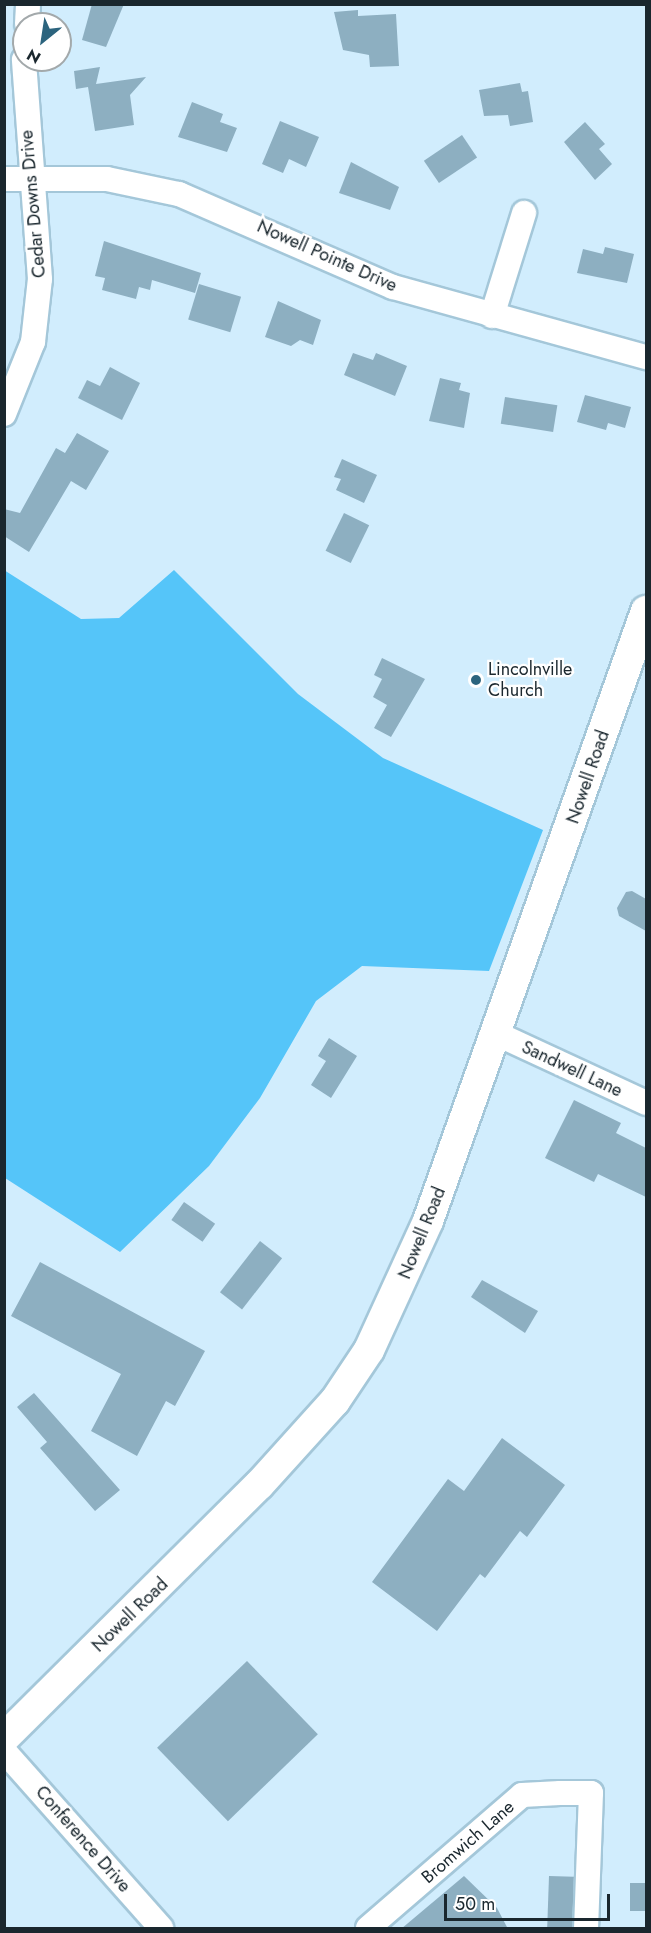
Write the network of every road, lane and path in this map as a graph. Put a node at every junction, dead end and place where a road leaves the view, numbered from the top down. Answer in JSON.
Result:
{"nodes":[{"id":1,"x":25,"y":72,"type":"edge"},
{"id":2,"x":33,"y":176,"type":"junction"},
{"id":3,"x":4,"y":180,"type":"edge"},
{"id":4,"x":524,"y":213,"type":"dead end"},
{"id":5,"x":492,"y":316,"type":"junction"},
{"id":6,"x":646,"y":357,"type":"edge"},
{"id":7,"x":4,"y":414,"type":"edge"},
{"id":8,"x":643,"y":631,"type":"edge"},
{"id":9,"x":497,"y":1034,"type":"junction"},
{"id":10,"x":646,"y":1103,"type":"edge"},
{"id":11,"x":4,"y":1738,"type":"edge"},
{"id":12,"x":4,"y":1751,"type":"edge"},
{"id":13,"x":161,"y":1929,"type":"edge"},
{"id":14,"x":368,"y":1929,"type":"edge"},
{"id":15,"x":586,"y":1929,"type":"edge"}],
"edges":[{"from":1,"to":2,"type":"street","name":"Cedar Downs Drive"},
{"from":2,"to":3,"type":"street","name":"Nowell Pointe Drive"},
{"from":2,"to":5,"type":"street","name":"Nowell Pointe Drive"},
{"from":2,"to":7,"type":"street","name":"Cedar Downs Drive"},
{"from":4,"to":5,"type":"street"},
{"from":5,"to":6,"type":"street","name":"Nowell Pointe Drive"},
{"from":8,"to":9,"type":"street","name":"Nowell Road"},
{"from":9,"to":10,"type":"street","name":"Sandwell Lane"},
{"from":9,"to":11,"type":"street","name":"Nowell Road"},
{"from":12,"to":13,"type":"street","name":"Conference Drive"},
{"from":14,"to":15,"type":"street","name":"Bromwich Lane"}]}
